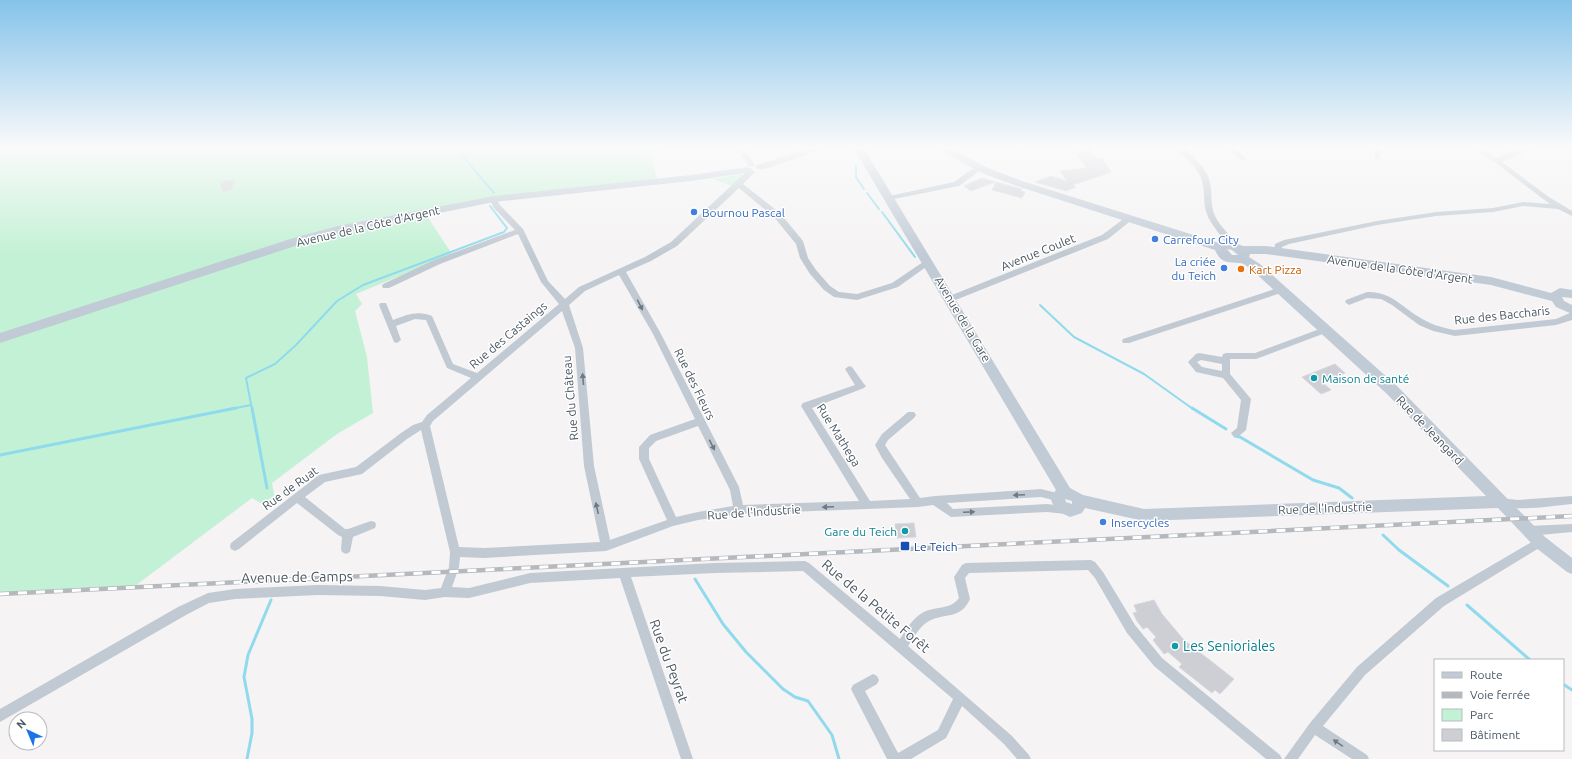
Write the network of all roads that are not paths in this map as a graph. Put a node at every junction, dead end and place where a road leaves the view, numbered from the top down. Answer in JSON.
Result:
{"nodes":[{"id":1,"x":659,"y":182,"type":"edge"},
{"id":2,"x":880,"y":182,"type":"edge"},
{"id":3,"x":958,"y":182,"type":"edge"},
{"id":4,"x":1017,"y":182,"type":"edge"},
{"id":5,"x":1206,"y":182,"type":"edge"},
{"id":6,"x":1527,"y":182,"type":"edge"},
{"id":7,"x":739,"y":184,"type":"joint"},
{"id":8,"x":889,"y":198,"type":"junction"},
{"id":9,"x":494,"y":199,"type":"junction"},
{"id":10,"x":1560,"y":207,"type":"junction"},
{"id":11,"x":1572,"y":214,"type":"edge"},
{"id":12,"x":1129,"y":219,"type":"junction"},
{"id":13,"x":520,"y":232,"type":"junction"},
{"id":14,"x":1235,"y":251,"type":"junction"},
{"id":15,"x":1278,"y":252,"type":"junction"},
{"id":16,"x":929,"y":262,"type":"junction"},
{"id":17,"x":621,"y":271,"type":"junction"},
{"id":18,"x":386,"y":286,"type":"dead end"},
{"id":19,"x":1281,"y":290,"type":"junction"},
{"id":20,"x":1572,"y":294,"type":"edge"},
{"id":21,"x":1555,"y":298,"type":"junction"},
{"id":22,"x":950,"y":299,"type":"junction"},
{"id":23,"x":1349,"y":302,"type":"dead end"},
{"id":24,"x":564,"y":304,"type":"junction"},
{"id":25,"x":383,"y":305,"type":"dead end"},
{"id":26,"x":1572,"y":310,"type":"edge"},
{"id":27,"x":1572,"y":315,"type":"edge"},
{"id":28,"x":391,"y":324,"type":"junction"},
{"id":29,"x":1325,"y":330,"type":"junction"},
{"id":30,"x":0,"y":338,"type":"edge"},
{"id":31,"x":396,"y":340,"type":"dead end"},
{"id":32,"x":1126,"y":341,"type":"dead end"},
{"id":33,"x":1225,"y":361,"type":"junction"},
{"id":34,"x":849,"y":369,"type":"dead end"},
{"id":35,"x":1226,"y":375,"type":"junction"},
{"id":36,"x":477,"y":377,"type":"junction"},
{"id":37,"x":911,"y":415,"type":"dead end"},
{"id":38,"x":700,"y":421,"type":"junction"},
{"id":39,"x":425,"y":425,"type":"junction"},
{"id":40,"x":1236,"y":433,"type":"dead end"},
{"id":41,"x":1061,"y":495,"type":"junction"},
{"id":42,"x":297,"y":497,"type":"junction"},
{"id":43,"x":935,"y":500,"type":"junction"},
{"id":44,"x":1079,"y":500,"type":"junction"},
{"id":45,"x":1572,"y":500,"type":"edge"},
{"id":46,"x":1500,"y":502,"type":"junction"},
{"id":47,"x":918,"y":503,"type":"junction"},
{"id":48,"x":867,"y":505,"type":"junction"},
{"id":49,"x":739,"y":510,"type":"junction"},
{"id":50,"x":1066,"y":510,"type":"junction"},
{"id":51,"x":673,"y":522,"type":"junction"},
{"id":52,"x":372,"y":525,"type":"dead end"},
{"id":53,"x":1572,"y":528,"type":"edge"},
{"id":54,"x":1529,"y":531,"type":"junction"},
{"id":55,"x":348,"y":534,"type":"junction"},
{"id":56,"x":1540,"y":542,"type":"junction"},
{"id":57,"x":235,"y":546,"type":"dead end"},
{"id":58,"x":606,"y":546,"type":"junction"},
{"id":59,"x":346,"y":549,"type":"dead end"},
{"id":60,"x":455,"y":552,"type":"junction"},
{"id":61,"x":1572,"y":567,"type":"edge"},
{"id":62,"x":624,"y":572,"type":"junction"},
{"id":63,"x":445,"y":592,"type":"junction"},
{"id":64,"x":900,"y":647,"type":"junction"},
{"id":65,"x":873,"y":680,"type":"dead end"},
{"id":66,"x":960,"y":697,"type":"junction"},
{"id":67,"x":0,"y":716,"type":"edge"},
{"id":68,"x":1314,"y":727,"type":"junction"},
{"id":69,"x":687,"y":759,"type":"edge"},
{"id":70,"x":894,"y":759,"type":"edge"},
{"id":71,"x":899,"y":759,"type":"edge"},
{"id":72,"x":1025,"y":759,"type":"edge"},
{"id":73,"x":1276,"y":759,"type":"edge"},
{"id":74,"x":1290,"y":759,"type":"edge"},
{"id":75,"x":1363,"y":759,"type":"edge"}],
"edges":[{"from":1,"to":9,"type":"main road","name":"Avenue de la Côte d'Argent"},
{"from":2,"to":8,"type":"main road","name":"Avenue de la Gare"},
{"from":3,"to":8,"type":"street"},
{"from":4,"to":12,"type":"main road","name":"Avenue de la Côte d'Argent"},
{"from":5,"to":14,"type":"street","name":"Rue de Jeangard"},
{"from":6,"to":10,"type":"street"},
{"from":7,"to":16,"type":"street"},
{"from":7,"to":17,"type":"street","name":"Rue des Castaings"},
{"from":8,"to":16,"type":"main road","name":"Avenue de la Gare"},
{"from":9,"to":13,"type":"street","name":"Rue du Château"},
{"from":9,"to":30,"type":"main road","name":"Avenue de la Côte d'Argent"},
{"from":10,"to":11,"type":"street"},
{"from":10,"to":15,"type":"street"},
{"from":12,"to":14,"type":"main road","name":"Avenue de la Côte d'Argent"},
{"from":12,"to":22,"type":"street","name":"Avenue Coulet"},
{"from":13,"to":18,"type":"street"},
{"from":13,"to":24,"type":"street","name":"Rue du Château"},
{"from":14,"to":15,"type":"main road","name":"Avenue de la Côte d'Argent"},
{"from":14,"to":19,"type":"main road","name":"Rue de Jeangard"},
{"from":15,"to":21,"type":"main road","name":"Avenue de la Côte d'Argent"},
{"from":16,"to":22,"type":"main road","name":"Avenue de la Gare"},
{"from":17,"to":24,"type":"street","name":"Rue des Castaings"},
{"from":17,"to":38,"type":"street","name":"Rue des Fleurs","one_way":true},
{"from":19,"to":29,"type":"main road","name":"Rue de Jeangard"},
{"from":19,"to":32,"type":"street"},
{"from":20,"to":21,"type":"main road"},
{"from":21,"to":26,"type":"main road"},
{"from":22,"to":41,"type":"main road","name":"Avenue de la Gare"},
{"from":23,"to":27,"type":"street","name":"Rue des Baccharis"},
{"from":24,"to":36,"type":"street","name":"Rue des Castaings"},
{"from":58,"to":24,"type":"street","name":"Rue du Château","one_way":true},
{"from":25,"to":28,"type":"street"},
{"from":28,"to":31,"type":"street"},
{"from":28,"to":36,"type":"street"},
{"from":29,"to":33,"type":"street"},
{"from":29,"to":46,"type":"main road","name":"Rue de Jeangard"},
{"from":33,"to":35,"type":"street"},
{"from":33,"to":35,"type":"street"},
{"from":34,"to":48,"type":"street","name":"Rue Mathega"},
{"from":35,"to":40,"type":"street"},
{"from":36,"to":39,"type":"street","name":"Rue des Castaings"},
{"from":37,"to":47,"type":"street"},
{"from":38,"to":49,"type":"street","name":"Rue des Fleurs","one_way":true},
{"from":38,"to":51,"type":"street"},
{"from":39,"to":42,"type":"street","name":"Rue de Ruat"},
{"from":39,"to":60,"type":"street"},
{"from":41,"to":43,"type":"street","name":"Rue de l'Industrie","one_way":true},
{"from":41,"to":44,"type":"main road"},
{"from":41,"to":50,"type":"main road"},
{"from":42,"to":55,"type":"street"},
{"from":42,"to":57,"type":"street","name":"Rue de Ruat"},
{"from":43,"to":47,"type":"street","name":"Rue de l'Industrie"},
{"from":43,"to":50,"type":"street","one_way":true},
{"from":44,"to":46,"type":"main road","name":"Rue de l'Industrie"},
{"from":44,"to":50,"type":"main road"},
{"from":45,"to":46,"type":"street","name":"Rue de l'Industrie"},
{"from":46,"to":54,"type":"main road","name":"Rue de Jeangard"},
{"from":47,"to":48,"type":"street","name":"Rue de l'Industrie"},
{"from":48,"to":49,"type":"street","name":"Rue de l'Industrie","one_way":true},
{"from":49,"to":51,"type":"street","name":"Rue de l'Industrie"},
{"from":51,"to":58,"type":"street","name":"Rue de l'Industrie"},
{"from":52,"to":55,"type":"street"},
{"from":53,"to":54,"type":"street"},
{"from":54,"to":56,"type":"main road","name":"Rue de Jeangard"},
{"from":55,"to":59,"type":"street"},
{"from":56,"to":61,"type":"main road","name":"Rue de Jeangard"},
{"from":56,"to":68,"type":"street"},
{"from":58,"to":60,"type":"street","name":"Rue de l'Industrie"},
{"from":60,"to":63,"type":"street"},
{"from":62,"to":63,"type":"street","name":"Avenue de Camps"},
{"from":62,"to":64,"type":"street","name":"Rue de la Petite Forêt"},
{"from":62,"to":69,"type":"street","name":"Rue du Peyrat"},
{"from":63,"to":67,"type":"street","name":"Avenue de Camps"},
{"from":64,"to":66,"type":"street","name":"Rue de la Petite Forêt"},
{"from":64,"to":73,"type":"street"},
{"from":65,"to":70,"type":"street"},
{"from":66,"to":71,"type":"street"},
{"from":66,"to":72,"type":"street","name":"Rue de la Petite Forêt"},
{"from":68,"to":74,"type":"street"},
{"from":75,"to":68,"type":"street","one_way":true}]}
